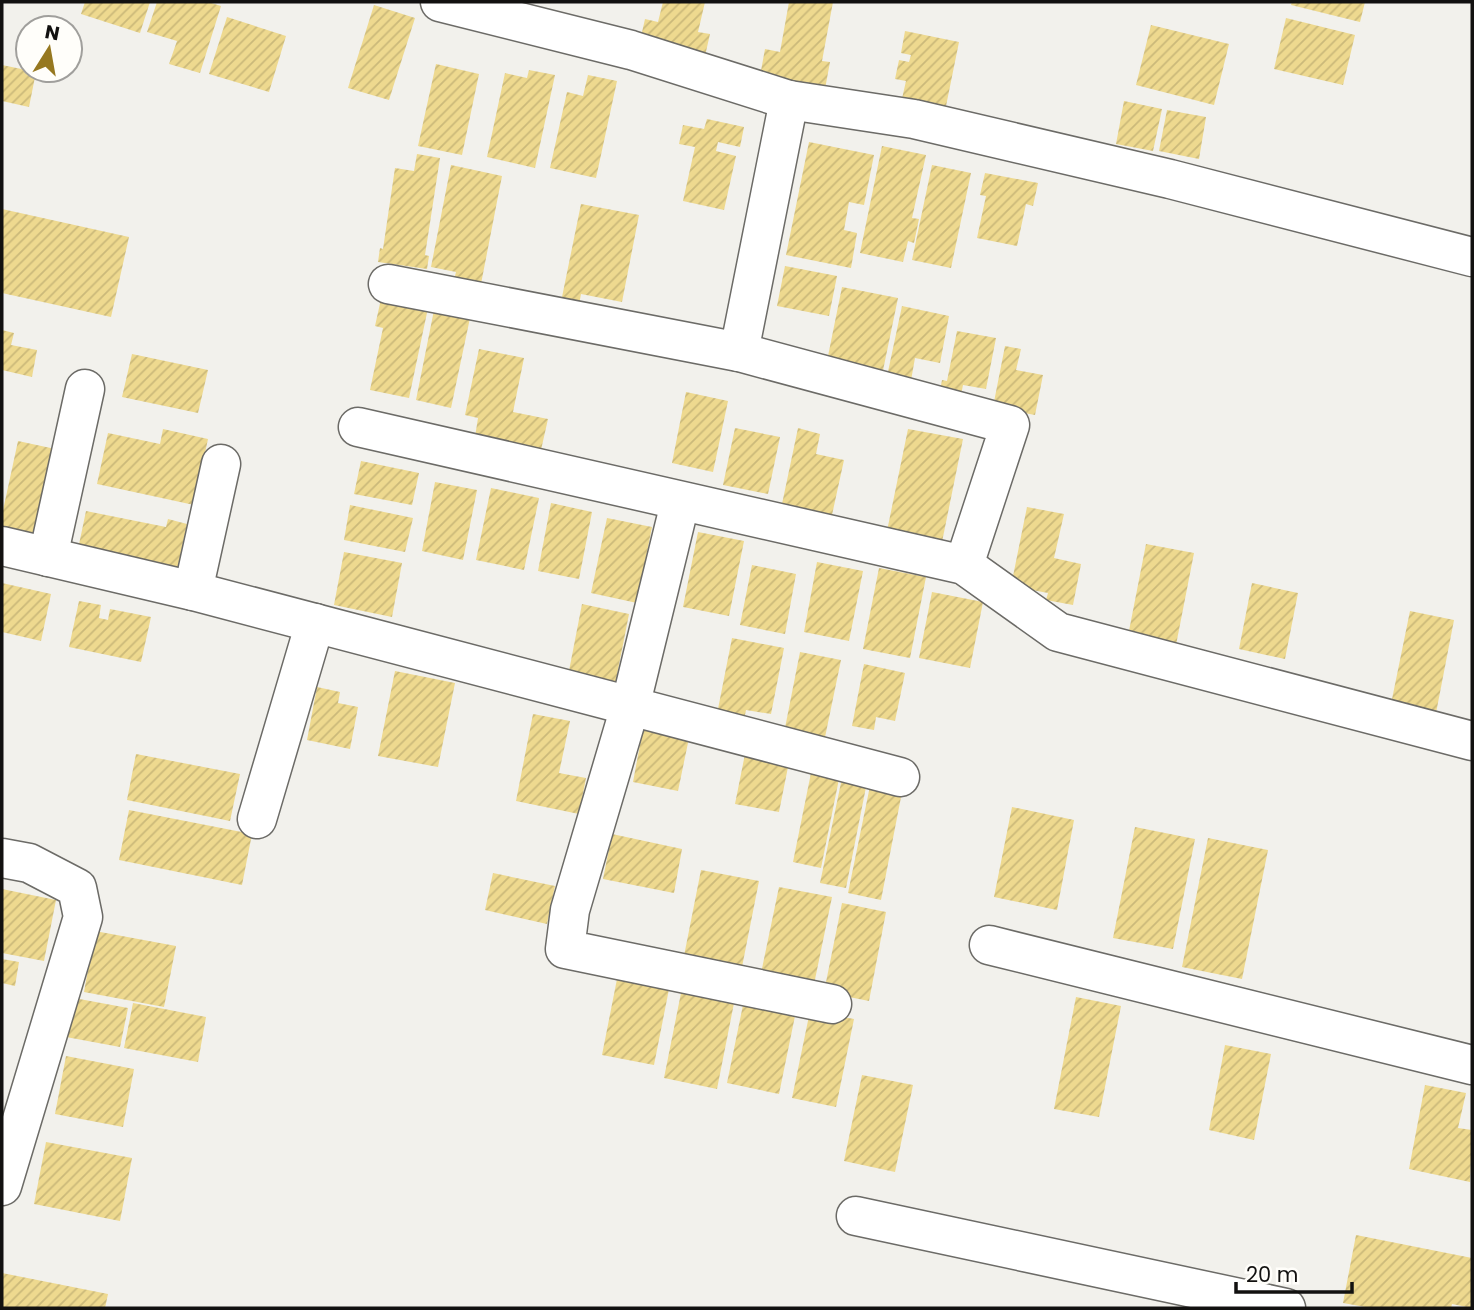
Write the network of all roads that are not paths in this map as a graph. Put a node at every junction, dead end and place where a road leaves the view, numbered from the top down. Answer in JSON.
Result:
{"nodes":[{"id":1,"x":440,"y":2,"type":"edge"},
{"id":2,"x":789,"y":100,"type":"junction"},
{"id":3,"x":1472,"y":257,"type":"edge"},
{"id":4,"x":387,"y":284,"type":"dead end"},
{"id":5,"x":738,"y":352,"type":"junction"},
{"id":6,"x":85,"y":389,"type":"dead end"},
{"id":7,"x":358,"y":427,"type":"dead end"},
{"id":8,"x":221,"y":464,"type":"dead end"},
{"id":9,"x":680,"y":503,"type":"junction"},
{"id":10,"x":2,"y":546,"type":"edge"},
{"id":11,"x":48,"y":557,"type":"junction"},
{"id":12,"x":964,"y":565,"type":"junction"},
{"id":13,"x":193,"y":591,"type":"junction"},
{"id":14,"x":315,"y":623,"type":"junction"},
{"id":15,"x":630,"y":707,"type":"junction"},
{"id":16,"x":1472,"y":741,"type":"edge"},
{"id":17,"x":900,"y":777,"type":"dead end"},
{"id":18,"x":257,"y":818,"type":"dead end"},
{"id":19,"x":2,"y":858,"type":"edge"},
{"id":20,"x":989,"y":945,"type":"dead end"},
{"id":21,"x":832,"y":1004,"type":"dead end"},
{"id":22,"x":1472,"y":1065,"type":"edge"},
{"id":23,"x":2,"y":1186,"type":"edge"},
{"id":24,"x":856,"y":1216,"type":"dead end"},
{"id":25,"x":1286,"y":1308,"type":"edge"}],
"edges":[{"from":1,"to":2,"type":"street"},
{"from":2,"to":3,"type":"street"},
{"from":2,"to":5,"type":"street"},
{"from":4,"to":5,"type":"street"},
{"from":5,"to":12,"type":"street"},
{"from":6,"to":11,"type":"street"},
{"from":7,"to":9,"type":"street"},
{"from":8,"to":13,"type":"street"},
{"from":9,"to":12,"type":"street"},
{"from":9,"to":15,"type":"street"},
{"from":10,"to":11,"type":"street"},
{"from":11,"to":13,"type":"street"},
{"from":12,"to":16,"type":"street"},
{"from":13,"to":14,"type":"street"},
{"from":14,"to":15,"type":"street"},
{"from":14,"to":18,"type":"street"},
{"from":15,"to":17,"type":"street"},
{"from":15,"to":21,"type":"street"},
{"from":19,"to":23,"type":"street"},
{"from":20,"to":22,"type":"street"},
{"from":24,"to":25,"type":"street"}]}
